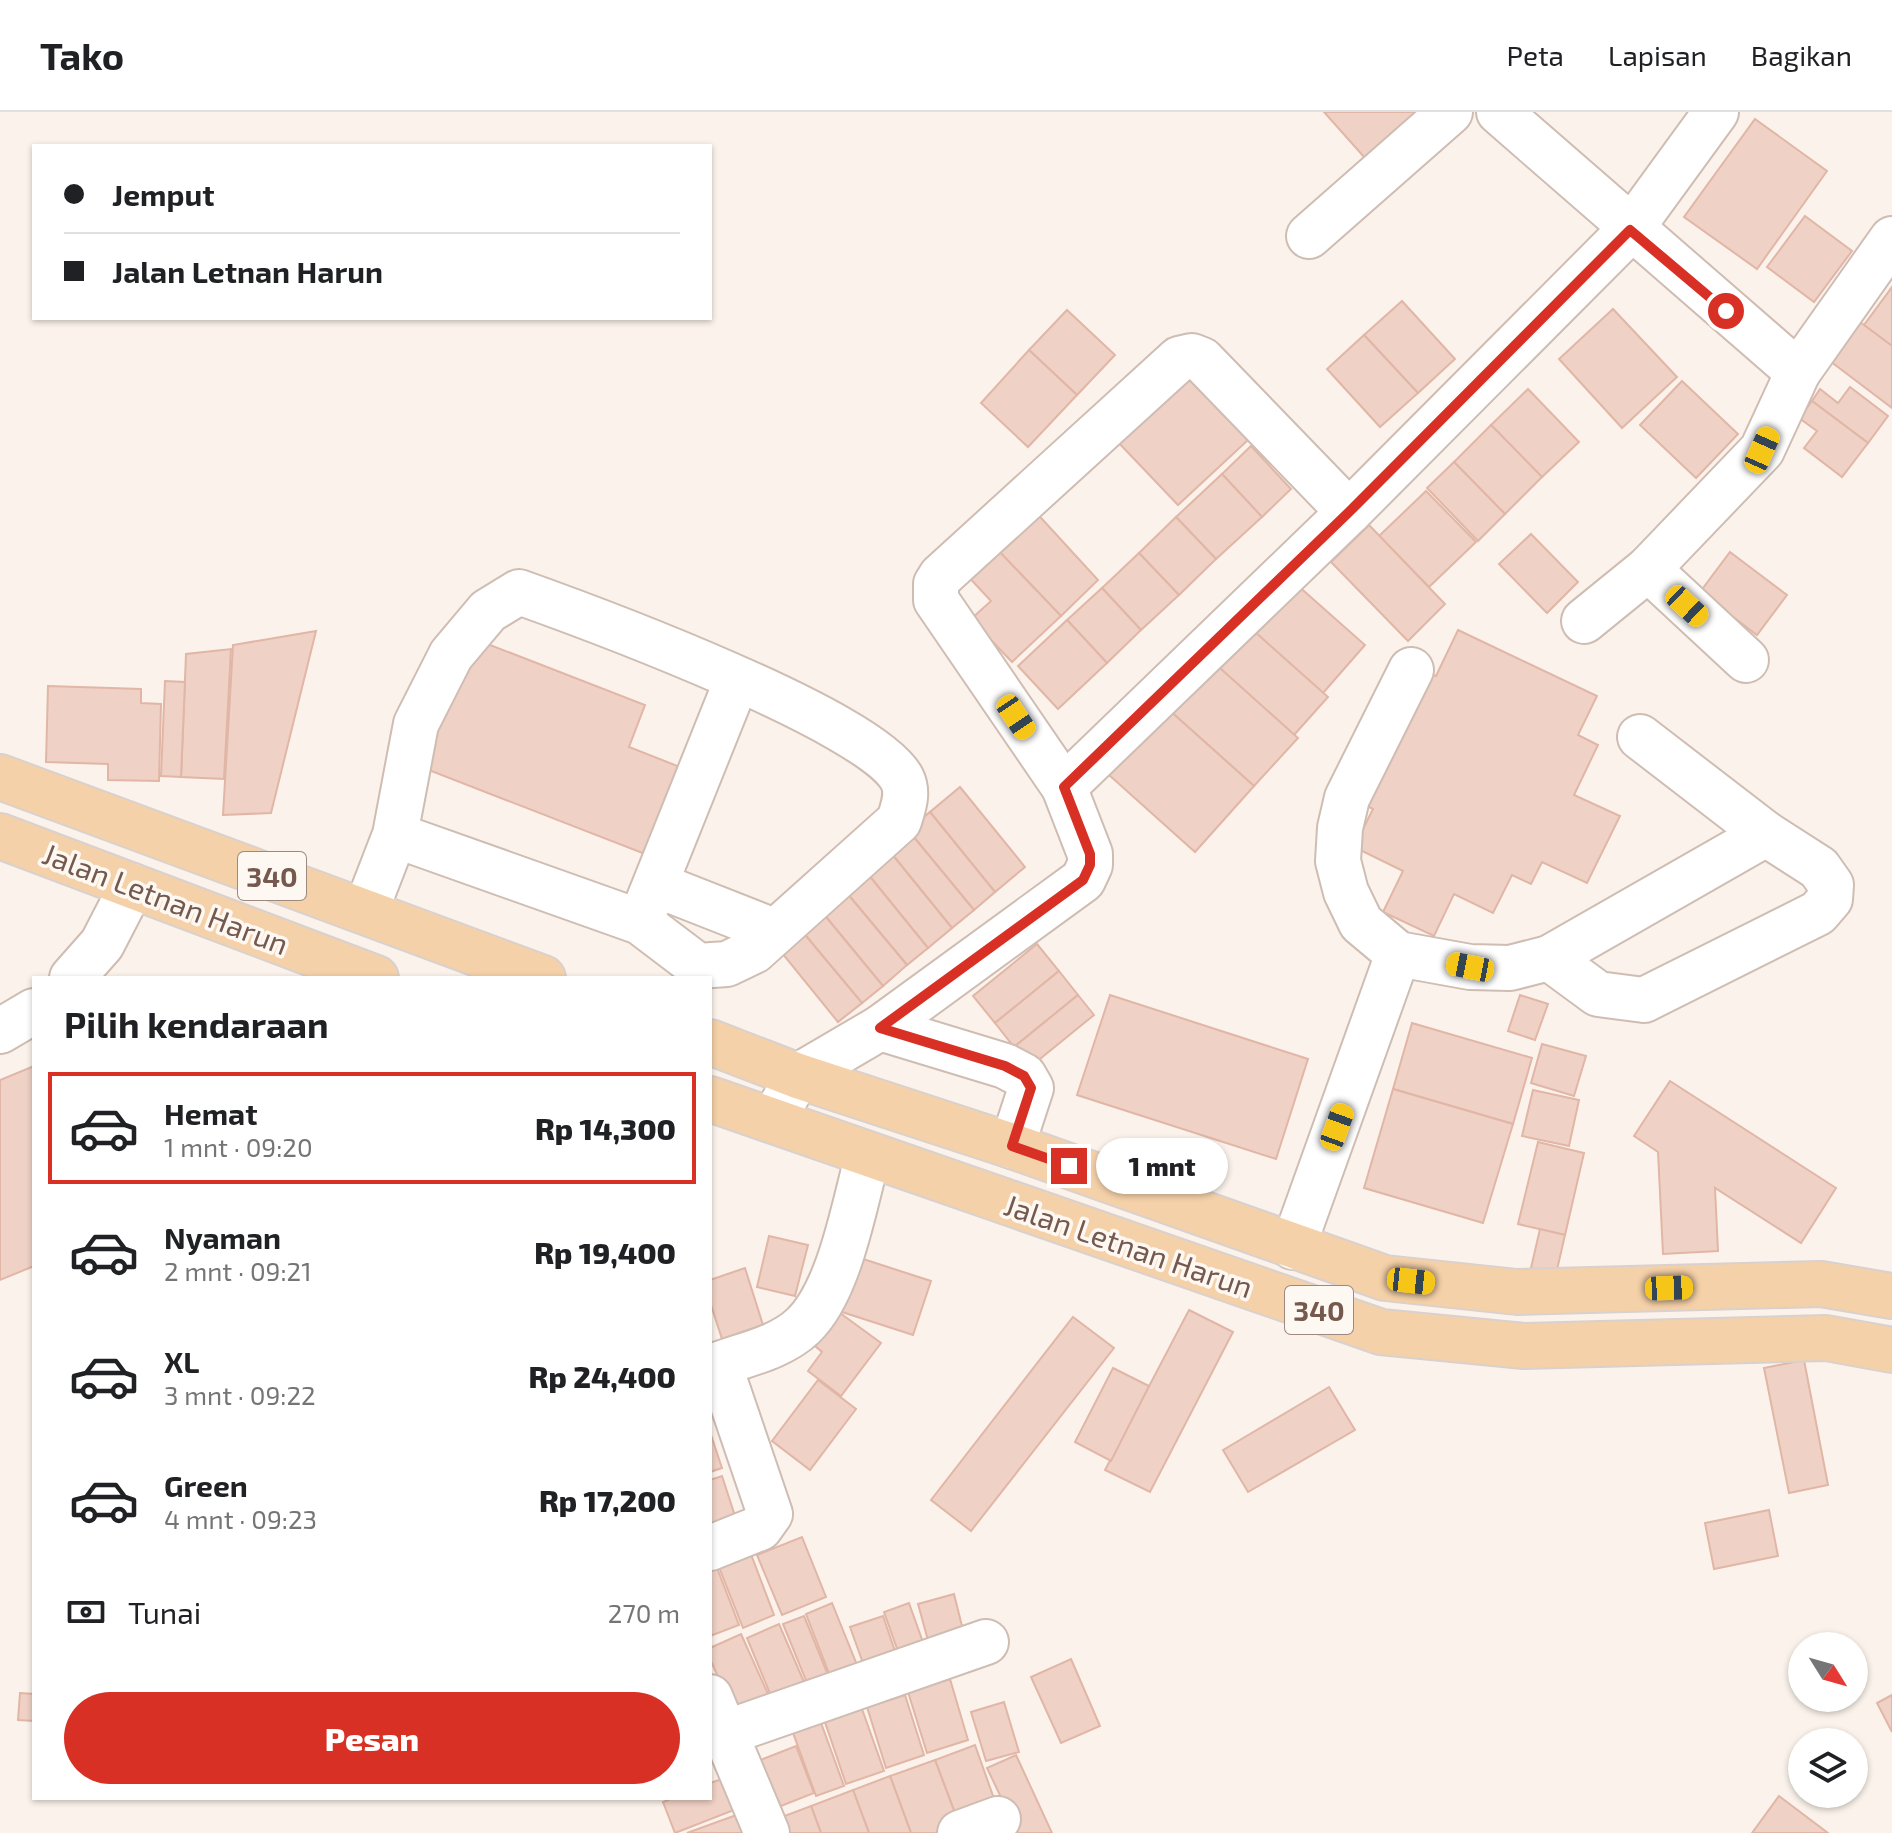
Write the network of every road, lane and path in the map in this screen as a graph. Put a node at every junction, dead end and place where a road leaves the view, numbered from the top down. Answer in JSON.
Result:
{"nodes":[{"id":1,"x":1450,"y":112,"type":"edge"},
{"id":2,"x":1499,"y":112,"type":"edge"},
{"id":3,"x":1716,"y":112,"type":"edge"},
{"id":4,"x":1630,"y":230,"type":"junction"},
{"id":5,"x":1309,"y":236,"type":"dead end"},
{"id":6,"x":1888,"y":253,"type":"edge"},
{"id":7,"x":1798,"y":372,"type":"junction"},
{"id":8,"x":1349,"y":512,"type":"junction"},
{"id":9,"x":1648,"y":569,"type":"junction"},
{"id":10,"x":1584,"y":621,"type":"dead end"},
{"id":11,"x":1746,"y":660,"type":"dead end"},
{"id":12,"x":1411,"y":670,"type":"dead end"},
{"id":13,"x":737,"y":680,"type":"junction"},
{"id":14,"x":1640,"y":737,"type":"dead end"},
{"id":15,"x":0,"y":777,"type":"edge"},
{"id":16,"x":1064,"y":787,"type":"junction"},
{"id":17,"x":1766,"y":834,"type":"junction"},
{"id":18,"x":395,"y":835,"type":"junction"},
{"id":19,"x":0,"y":836,"type":"edge"},
{"id":20,"x":132,"y":886,"type":"junction"},
{"id":21,"x":649,"y":904,"type":"junction"},
{"id":22,"x":366,"y":910,"type":"junction"},
{"id":23,"x":774,"y":931,"type":"junction"},
{"id":24,"x":1398,"y":954,"type":"junction"},
{"id":25,"x":1549,"y":958,"type":"junction"},
{"id":26,"x":696,"y":972,"type":"edge"},
{"id":27,"x":74,"y":976,"type":"edge"},
{"id":28,"x":371,"y":976,"type":"edge"},
{"id":29,"x":538,"y":976,"type":"edge"},
{"id":30,"x":32,"y":1012,"type":"edge"},
{"id":31,"x":880,"y":1028,"type":"junction"},
{"id":32,"x":0,"y":1031,"type":"edge"},
{"id":33,"x":712,"y":1043,"type":"edge"},
{"id":34,"x":798,"y":1076,"type":"junction"},
{"id":35,"x":712,"y":1100,"type":"edge"},
{"id":36,"x":773,"y":1120,"type":"junction"},
{"id":37,"x":1012,"y":1146,"type":"junction"},
{"id":38,"x":868,"y":1155,"type":"junction"},
{"id":39,"x":1293,"y":1247,"type":"junction"},
{"id":40,"x":1892,"y":1296,"type":"edge"},
{"id":41,"x":1892,"y":1350,"type":"edge"},
{"id":42,"x":715,"y":1366,"type":"edge"},
{"id":43,"x":712,"y":1547,"type":"edge"},
{"id":44,"x":986,"y":1642,"type":"dead end"},
{"id":45,"x":718,"y":1715,"type":"edge"},
{"id":46,"x":767,"y":1833,"type":"edge"}],
"edges":[{"from":1,"to":5,"type":"street"},
{"from":2,"to":4,"type":"street"},
{"from":3,"to":4,"type":"street"},
{"from":4,"to":7,"type":"street"},
{"from":4,"to":8,"type":"street"},
{"from":6,"to":7,"type":"street"},
{"from":7,"to":9,"type":"street"},
{"from":8,"to":16,"type":"street"},
{"from":8,"to":16,"type":"street"},
{"from":9,"to":10,"type":"street"},
{"from":9,"to":11,"type":"street"},
{"from":12,"to":24,"type":"street"},
{"from":13,"to":18,"type":"street"},
{"from":13,"to":21,"type":"street"},
{"from":13,"to":23,"type":"street"},
{"from":14,"to":17,"type":"street"},
{"from":15,"to":22,"type":"main road","name":"Jalan Letnan Harun","number":"340"},
{"from":16,"to":31,"type":"street"},
{"from":17,"to":25,"type":"street"},
{"from":17,"to":25,"type":"street"},
{"from":18,"to":21,"type":"street"},
{"from":18,"to":22,"type":"street"},
{"from":19,"to":20,"type":"main road","name":"Jalan Letnan Harun","number":"340"},
{"from":20,"to":27,"type":"street"},
{"from":20,"to":28,"type":"main road","name":"Jalan Letnan Harun","number":"340"},
{"from":21,"to":23,"type":"street"},
{"from":21,"to":26,"type":"street"},
{"from":22,"to":29,"type":"main road","name":"Jalan Letnan Harun","number":"340"},
{"from":23,"to":26,"type":"street"},
{"from":24,"to":25,"type":"street"},
{"from":24,"to":39,"type":"street"},
{"from":30,"to":32,"type":"street"},
{"from":31,"to":34,"type":"street"},
{"from":31,"to":37,"type":"street"},
{"from":33,"to":34,"type":"main road","name":"Jalan Letnan Harun","number":"340"},
{"from":34,"to":36,"type":"street"},
{"from":34,"to":37,"type":"main road","name":"Jalan Letnan Harun","number":"340"},
{"from":35,"to":36,"type":"main road","name":"Jalan Letnan Harun","number":"340"},
{"from":36,"to":38,"type":"main road","name":"Jalan Letnan Harun","number":"340"},
{"from":37,"to":39,"type":"main road","name":"Jalan Letnan Harun","number":"340"},
{"from":38,"to":41,"type":"main road","name":"Jalan Letnan Harun","number":"340"},
{"from":38,"to":42,"type":"street"},
{"from":39,"to":40,"type":"main road","name":"Jalan Letnan Harun","number":"340"},
{"from":42,"to":43,"type":"street"},
{"from":44,"to":45,"type":"street"},
{"from":45,"to":46,"type":"street"}]}
